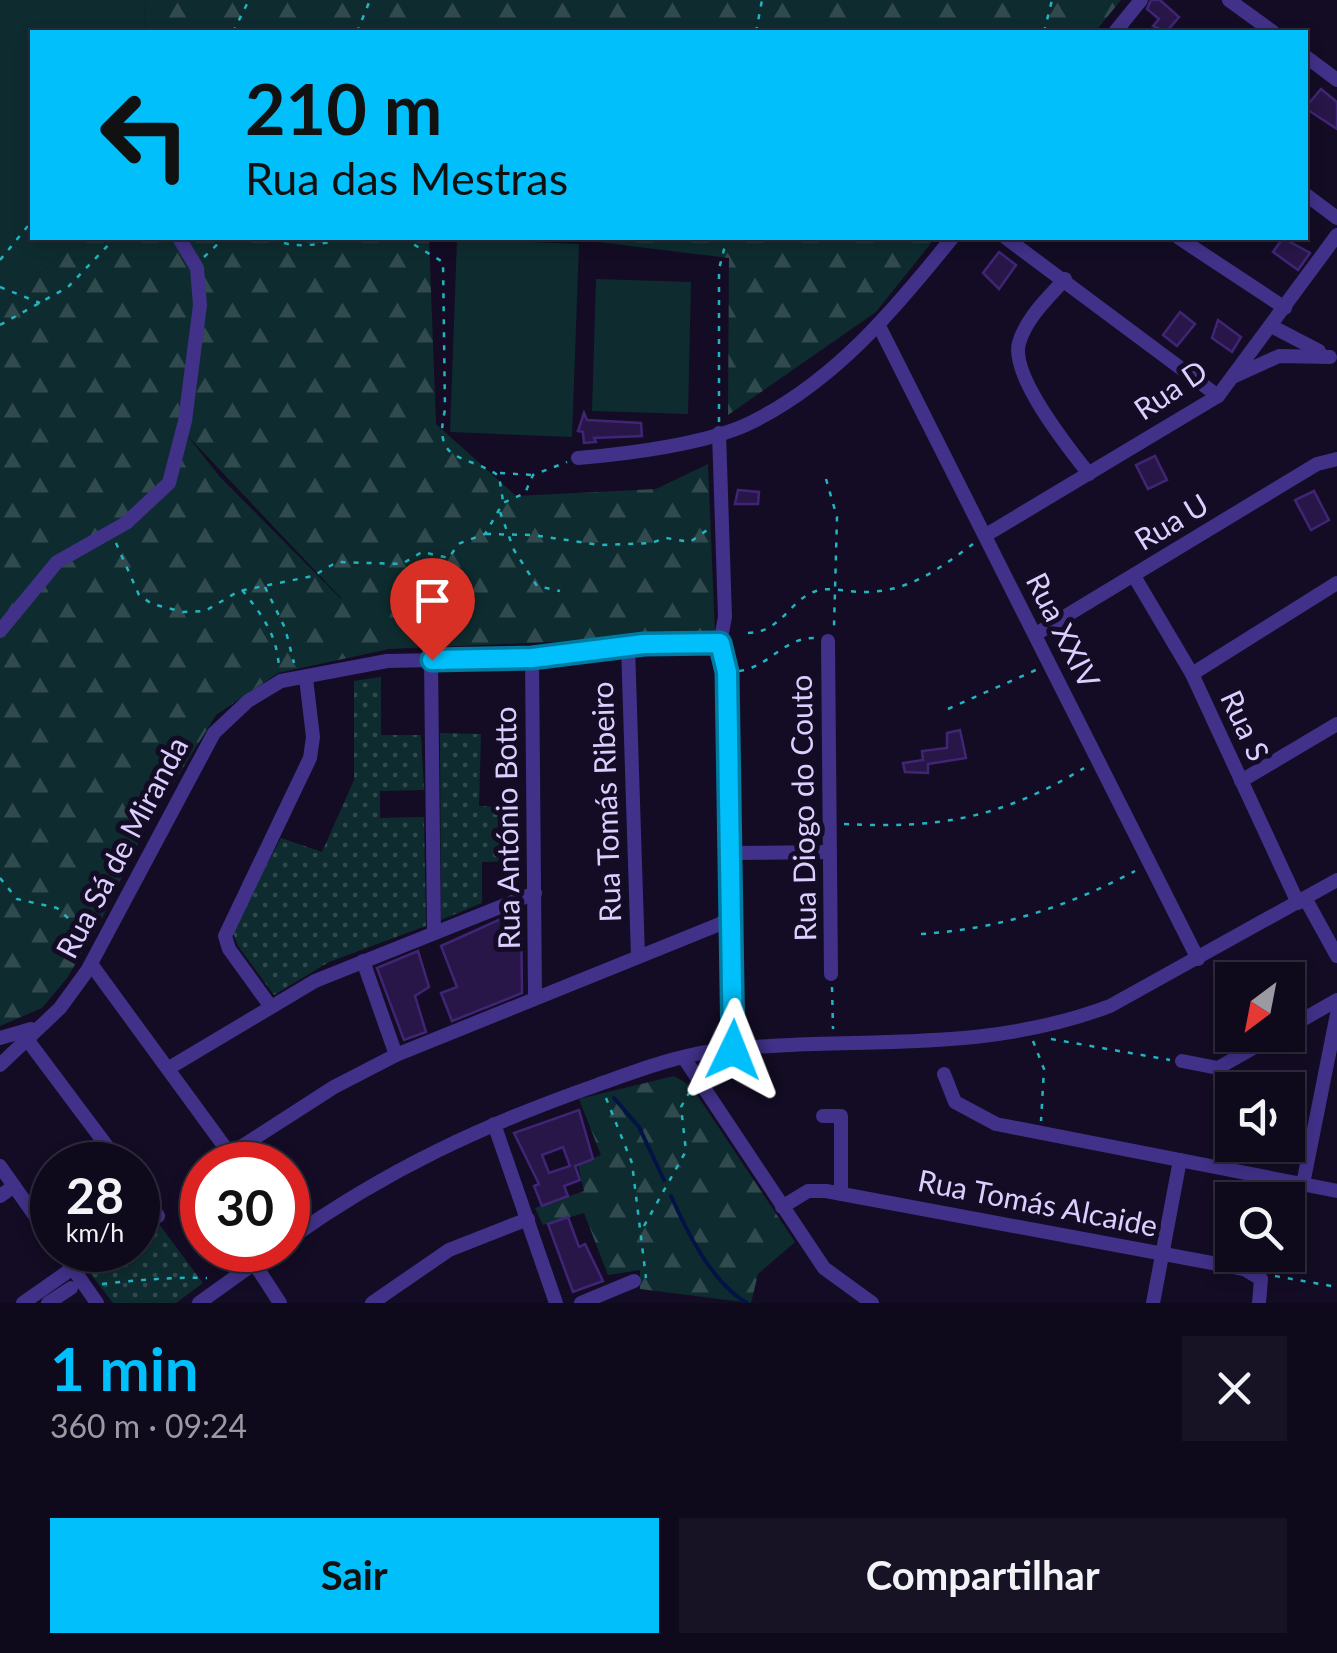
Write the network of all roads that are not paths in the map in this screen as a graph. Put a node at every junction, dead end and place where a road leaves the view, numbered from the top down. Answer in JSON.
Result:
{"nodes":[{"id":1,"x":1141,"y":0,"type":"edge"},
{"id":2,"x":1229,"y":0,"type":"edge"},
{"id":3,"x":1117,"y":30,"type":"edge"},
{"id":4,"x":1270,"y":30,"type":"edge"},
{"id":5,"x":1308,"y":58,"type":"edge"},
{"id":6,"x":1337,"y":80,"type":"edge"},
{"id":7,"x":1308,"y":196,"type":"edge"},
{"id":8,"x":1337,"y":218,"type":"edge"},
{"id":9,"x":1337,"y":235,"type":"edge"},
{"id":10,"x":180,"y":240,"type":"edge"},
{"id":11,"x":950,"y":240,"type":"edge"},
{"id":12,"x":1009,"y":240,"type":"edge"},
{"id":13,"x":1182,"y":240,"type":"edge"},
{"id":14,"x":1065,"y":279,"type":"junction"},
{"id":15,"x":1284,"y":308,"type":"junction"},
{"id":16,"x":879,"y":326,"type":"junction"},
{"id":17,"x":1271,"y":326,"type":"junction"},
{"id":18,"x":1333,"y":359,"type":"edge"},
{"id":19,"x":1235,"y":376,"type":"junction"},
{"id":20,"x":1218,"y":396,"type":"junction"},
{"id":21,"x":713,"y":435,"type":"junction"},
{"id":22,"x":578,"y":458,"type":"road end"},
{"id":23,"x":1337,"y":459,"type":"edge"},
{"id":24,"x":1088,"y":474,"type":"junction"},
{"id":25,"x":986,"y":534,"type":"junction"},
{"id":26,"x":1134,"y":576,"type":"junction"},
{"id":27,"x":1337,"y":583,"type":"edge"},
{"id":28,"x":0,"y":631,"type":"edge"},
{"id":29,"x":1036,"y":634,"type":"junction"},
{"id":30,"x":828,"y":641,"type":"road end"},
{"id":31,"x":720,"y":643,"type":"junction"},
{"id":32,"x":628,"y":646,"type":"junction"},
{"id":33,"x":532,"y":658,"type":"junction"},
{"id":34,"x":432,"y":660,"type":"junction"},
{"id":35,"x":1192,"y":674,"type":"junction"},
{"id":36,"x":302,"y":678,"type":"junction"},
{"id":37,"x":1337,"y":724,"type":"edge"},
{"id":38,"x":1241,"y":781,"type":"junction"},
{"id":39,"x":828,"y":852,"type":"junction"},
{"id":40,"x":732,"y":854,"type":"junction"},
{"id":41,"x":1337,"y":880,"type":"edge"},
{"id":42,"x":534,"y":893,"type":"junction"},
{"id":43,"x":1302,"y":900,"type":"junction"},
{"id":44,"x":732,"y":915,"type":"junction"},
{"id":45,"x":434,"y":933,"type":"junction"},
{"id":46,"x":638,"y":956,"type":"junction"},
{"id":47,"x":1337,"y":956,"type":"edge"},
{"id":48,"x":1198,"y":959,"type":"junction"},
{"id":49,"x":363,"y":961,"type":"junction"},
{"id":50,"x":91,"y":964,"type":"junction"},
{"id":51,"x":832,"y":974,"type":"road end"},
{"id":52,"x":535,"y":997,"type":"junction"},
{"id":53,"x":1337,"y":1000,"type":"edge"},
{"id":54,"x":271,"y":1006,"type":"junction"},
{"id":55,"x":1337,"y":1014,"type":"edge"},
{"id":56,"x":1305,"y":1018,"type":"edge"},
{"id":57,"x":25,"y":1035,"type":"junction"},
{"id":58,"x":0,"y":1039,"type":"edge"},
{"id":59,"x":733,"y":1050,"type":"junction"},
{"id":60,"x":1246,"y":1052,"type":"edge"},
{"id":61,"x":6,"y":1054,"type":"edge"},
{"id":62,"x":396,"y":1055,"type":"junction"},
{"id":63,"x":684,"y":1058,"type":"junction"},
{"id":64,"x":1182,"y":1061,"type":"road end"},
{"id":65,"x":0,"y":1065,"type":"edge"},
{"id":66,"x":169,"y":1068,"type":"junction"},
{"id":67,"x":944,"y":1074,"type":"dead end"},
{"id":68,"x":1330,"y":1086,"type":"edge"},
{"id":69,"x":823,"y":1116,"type":"dead end"},
{"id":70,"x":494,"y":1124,"type":"junction"},
{"id":71,"x":104,"y":1142,"type":"edge"},
{"id":72,"x":222,"y":1142,"type":"edge"},
{"id":73,"x":258,"y":1142,"type":"edge"},
{"id":74,"x":1180,"y":1160,"type":"junction"},
{"id":75,"x":0,"y":1166,"type":"edge"},
{"id":76,"x":1293,"y":1182,"type":"edge"},
{"id":77,"x":1304,"y":1182,"type":"edge"},
{"id":78,"x":1305,"y":1184,"type":"edge"},
{"id":79,"x":14,"y":1186,"type":"junction"},
{"id":80,"x":1337,"y":1190,"type":"edge"},
{"id":81,"x":841,"y":1194,"type":"junction"},
{"id":82,"x":0,"y":1196,"type":"edge"},
{"id":83,"x":782,"y":1208,"type":"junction"},
{"id":84,"x":30,"y":1209,"type":"edge"},
{"id":85,"x":528,"y":1219,"type":"junction"},
{"id":86,"x":310,"y":1223,"type":"edge"},
{"id":87,"x":1162,"y":1254,"type":"junction"},
{"id":88,"x":66,"y":1272,"type":"edge"},
{"id":89,"x":73,"y":1272,"type":"edge"},
{"id":90,"x":242,"y":1272,"type":"edge"},
{"id":91,"x":260,"y":1272,"type":"edge"},
{"id":92,"x":640,"y":1281,"type":"road end"},
{"id":93,"x":79,"y":1288,"type":"junction"},
{"id":94,"x":23,"y":1303,"type":"edge"},
{"id":95,"x":48,"y":1303,"type":"edge"},
{"id":96,"x":97,"y":1303,"type":"edge"},
{"id":97,"x":199,"y":1303,"type":"edge"},
{"id":98,"x":280,"y":1303,"type":"edge"},
{"id":99,"x":372,"y":1303,"type":"edge"},
{"id":100,"x":556,"y":1303,"type":"edge"},
{"id":101,"x":581,"y":1303,"type":"edge"},
{"id":102,"x":872,"y":1303,"type":"edge"},
{"id":103,"x":1153,"y":1303,"type":"edge"},
{"id":104,"x":1259,"y":1303,"type":"edge"}],
"edges":[{"from":1,"to":3,"type":"street"},
{"from":2,"to":4,"type":"street"},
{"from":5,"to":6,"type":"street"},
{"from":7,"to":8,"type":"street"},
{"from":9,"to":15,"type":"street","name":"Rua D"},
{"from":10,"to":28,"type":"street"},
{"from":11,"to":16,"type":"street"},
{"from":12,"to":14,"type":"street"},
{"from":13,"to":15,"type":"street"},
{"from":14,"to":20,"type":"street"},
{"from":14,"to":24,"type":"street"},
{"from":15,"to":17,"type":"street","name":"Rua D"},
{"from":16,"to":21,"type":"street"},
{"from":16,"to":25,"type":"street","name":"Rua XXIV"},
{"from":17,"to":18,"type":"street"},
{"from":17,"to":19,"type":"street","name":"Rua D"},
{"from":18,"to":19,"type":"street"},
{"from":19,"to":20,"type":"street","name":"Rua D"},
{"from":20,"to":24,"type":"street","name":"Rua D"},
{"from":21,"to":22,"type":"street"},
{"from":21,"to":31,"type":"street"},
{"from":23,"to":26,"type":"street","name":"Rua U"},
{"from":24,"to":25,"type":"street","name":"Rua D"},
{"from":25,"to":29,"type":"street","name":"Rua XXIV"},
{"from":26,"to":29,"type":"street","name":"Rua U"},
{"from":26,"to":35,"type":"street","name":"Rua S"},
{"from":27,"to":35,"type":"street"},
{"from":29,"to":48,"type":"street","name":"Rua XXIV"},
{"from":30,"to":39,"type":"street","name":"Rua Diogo do Couto"},
{"from":31,"to":32,"type":"street","name":"Rua Sá de Miranda"},
{"from":31,"to":40,"type":"street"},
{"from":32,"to":33,"type":"street","name":"Rua Sá de Miranda"},
{"from":32,"to":46,"type":"street","name":"Rua Tomás Ribeiro"},
{"from":33,"to":34,"type":"street","name":"Rua Sá de Miranda"},
{"from":33,"to":42,"type":"street","name":"Rua António Botto"},
{"from":34,"to":36,"type":"street","name":"Rua Sá de Miranda"},
{"from":34,"to":45,"type":"street"},
{"from":35,"to":38,"type":"street","name":"Rua S"},
{"from":36,"to":50,"type":"street","name":"Rua Sá de Miranda"},
{"from":36,"to":54,"type":"street"},
{"from":37,"to":38,"type":"street"},
{"from":38,"to":43,"type":"street","name":"Rua S"},
{"from":39,"to":40,"type":"street"},
{"from":39,"to":51,"type":"street","name":"Rua Diogo do Couto"},
{"from":40,"to":44,"type":"street"},
{"from":41,"to":43,"type":"street"},
{"from":42,"to":45,"type":"street"},
{"from":42,"to":52,"type":"street","name":"Rua António Botto"},
{"from":43,"to":47,"type":"street","name":"Rua S"},
{"from":43,"to":48,"type":"street"},
{"from":44,"to":46,"type":"street"},
{"from":44,"to":59,"type":"street"},
{"from":45,"to":49,"type":"street"},
{"from":46,"to":52,"type":"street"},
{"from":48,"to":59,"type":"street"},
{"from":49,"to":54,"type":"street"},
{"from":49,"to":62,"type":"street"},
{"from":50,"to":57,"type":"street","name":"Rua Sá de Miranda"},
{"from":50,"to":66,"type":"street"},
{"from":52,"to":62,"type":"street"},
{"from":53,"to":56,"type":"street"},
{"from":54,"to":66,"type":"street"},
{"from":55,"to":68,"type":"street"},
{"from":57,"to":58,"type":"street"},
{"from":57,"to":61,"type":"street"},
{"from":57,"to":71,"type":"street"},
{"from":58,"to":61,"type":"street"},
{"from":59,"to":63,"type":"street"},
{"from":60,"to":64,"type":"street"},
{"from":61,"to":65,"type":"street"},
{"from":62,"to":73,"type":"street"},
{"from":63,"to":70,"type":"street"},
{"from":63,"to":83,"type":"street"},
{"from":66,"to":72,"type":"street"},
{"from":67,"to":74,"type":"street"},
{"from":68,"to":77,"type":"street"},
{"from":69,"to":81,"type":"street"},
{"from":70,"to":85,"type":"street"},
{"from":70,"to":86,"type":"street"},
{"from":74,"to":76,"type":"street"},
{"from":74,"to":87,"type":"street"},
{"from":75,"to":79,"type":"street"},
{"from":78,"to":80,"type":"street"},
{"from":79,"to":82,"type":"street"},
{"from":79,"to":84,"type":"street"},
{"from":81,"to":83,"type":"street","name":"Rua Tomás Alcaide"},
{"from":81,"to":87,"type":"street","name":"Rua Tomás Alcaide"},
{"from":83,"to":102,"type":"street"},
{"from":85,"to":99,"type":"street"},
{"from":85,"to":100,"type":"street"},
{"from":87,"to":103,"type":"street"},
{"from":87,"to":104,"type":"street","name":"Rua Tomás Alcaide"},
{"from":88,"to":94,"type":"street"},
{"from":89,"to":93,"type":"street"},
{"from":90,"to":97,"type":"street"},
{"from":91,"to":98,"type":"street"},
{"from":92,"to":101,"type":"street"},
{"from":93,"to":95,"type":"street"},
{"from":93,"to":96,"type":"street"}]}
